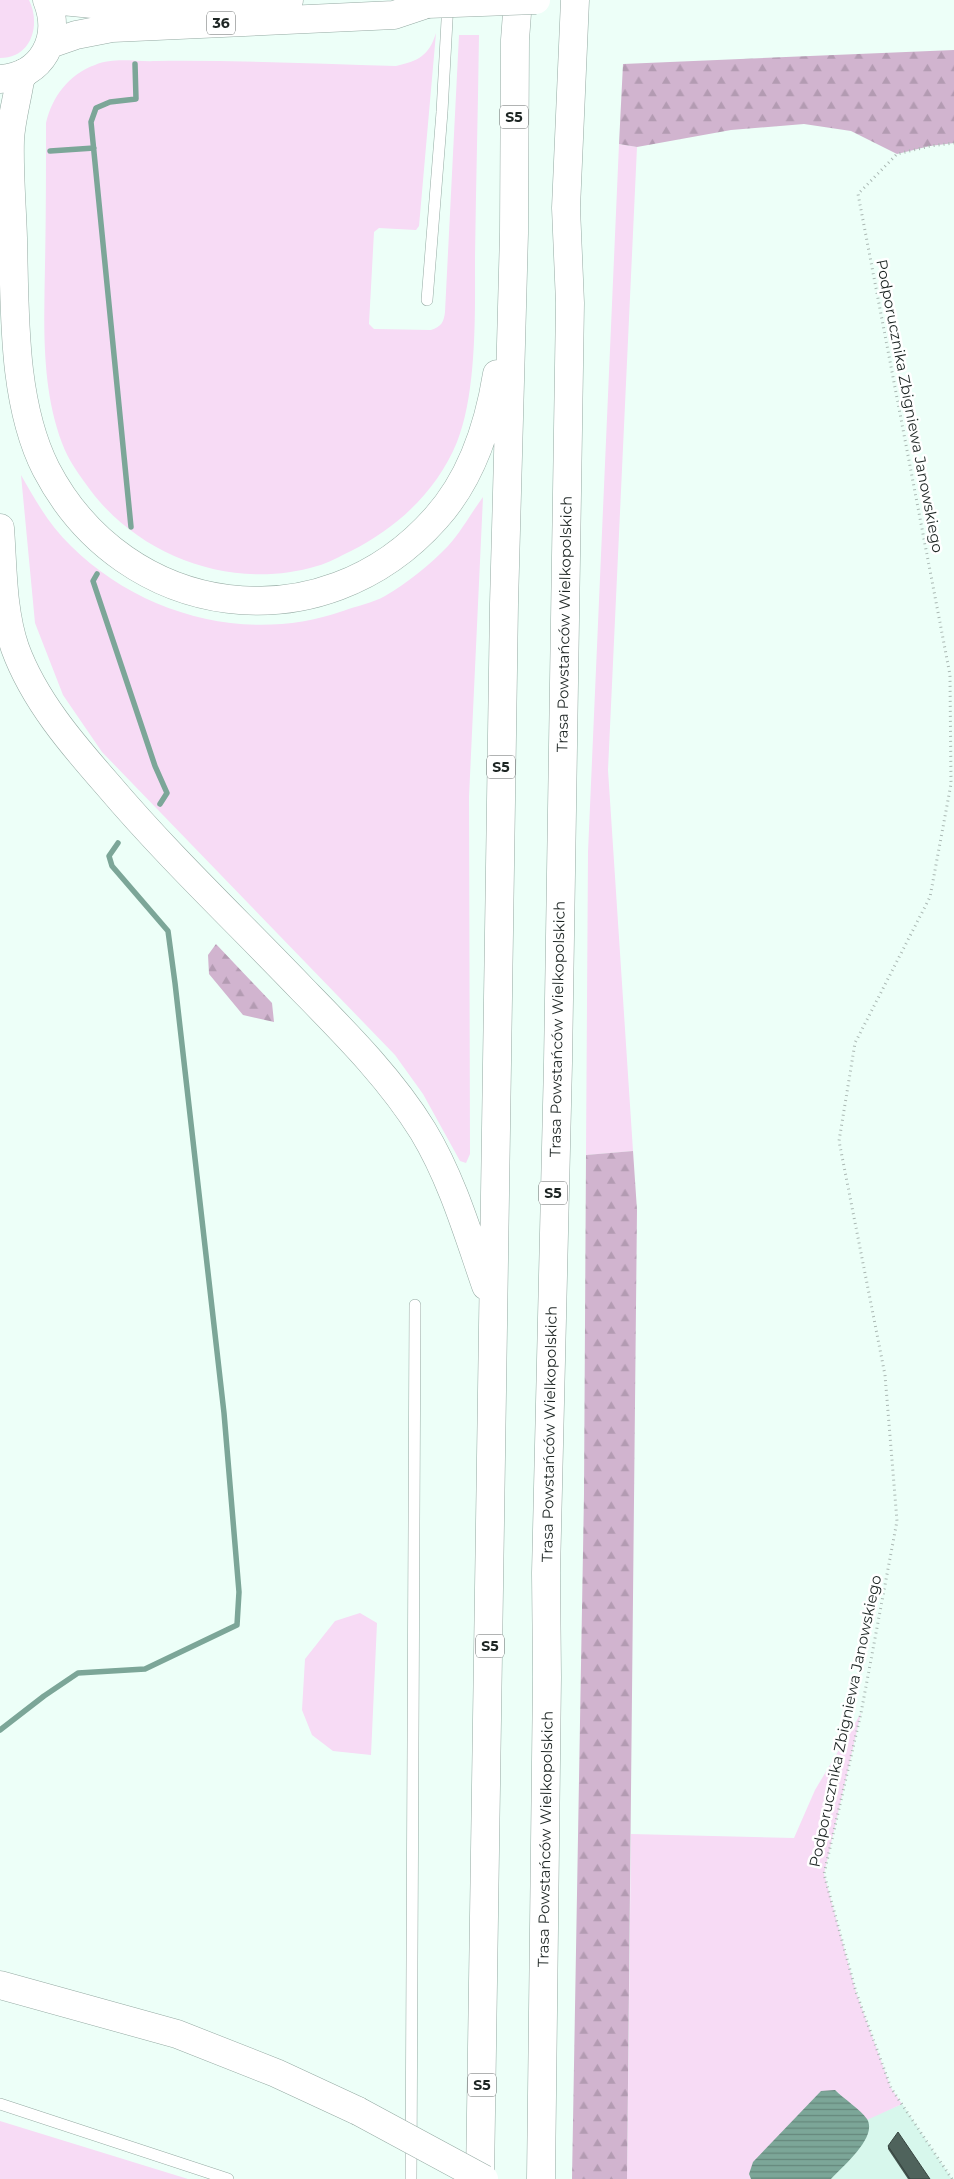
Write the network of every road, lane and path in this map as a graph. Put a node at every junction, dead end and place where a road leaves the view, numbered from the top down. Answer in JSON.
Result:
{"nodes":[{"id":1,"x":47,"y":0,"type":"edge"},
{"id":2,"x":52,"y":0,"type":"edge"},
{"id":3,"x":289,"y":0,"type":"edge"},
{"id":4,"x":518,"y":0,"type":"edge"},
{"id":5,"x":536,"y":0,"type":"edge"},
{"id":6,"x":575,"y":0,"type":"edge"},
{"id":7,"x":429,"y":1,"type":"edge"},
{"id":8,"x":50,"y":44,"type":"junction"},
{"id":9,"x":12,"y":76,"type":"edge"},
{"id":10,"x":954,"y":143,"type":"edge"},
{"id":11,"x":514,"y":233,"type":"junction"},
{"id":12,"x":427,"y":300,"type":"dead end"},
{"id":13,"x":0,"y":528,"type":"edge"},
{"id":14,"x":492,"y":1301,"type":"junction"},
{"id":15,"x":415,"y":1305,"type":"dead end"},
{"id":16,"x":0,"y":1984,"type":"edge"},
{"id":17,"x":0,"y":2104,"type":"edge"},
{"id":18,"x":207,"y":2176,"type":"edge"},
{"id":19,"x":228,"y":2179,"type":"edge"},
{"id":20,"x":411,"y":2179,"type":"edge"},
{"id":21,"x":482,"y":2179,"type":"edge"},
{"id":22,"x":541,"y":2179,"type":"edge"},
{"id":23,"x":952,"y":2179,"type":"edge"}],
"edges":[{"from":1,"to":8,"type":"main road"},
{"from":2,"to":3,"type":"main road","number":"36"},
{"from":4,"to":11,"type":"main road","number":"S5"},
{"from":5,"to":7,"type":"main road","number":"36","bridge":true},
{"from":6,"to":22,"type":"main road","name":"Trasa Powstańców Wielkopolskich","number":"S5"},
{"from":7,"to":8,"type":"main road","number":"36"},
{"from":7,"to":12,"type":"lane"},
{"from":8,"to":9,"type":"main road"},
{"from":9,"to":11,"type":"main road"},
{"from":10,"to":23,"type":"path","name":"Podporucznika Zbigniewa Janowskiego"},
{"from":11,"to":14,"type":"main road","number":"S5"},
{"from":13,"to":14,"type":"main road"},
{"from":14,"to":21,"type":"main road","number":"S5"},
{"from":15,"to":20,"type":"lane"},
{"from":16,"to":21,"type":"main road","bridge":true},
{"from":17,"to":18,"type":"lane"},
{"from":18,"to":19,"type":"lane"}]}
